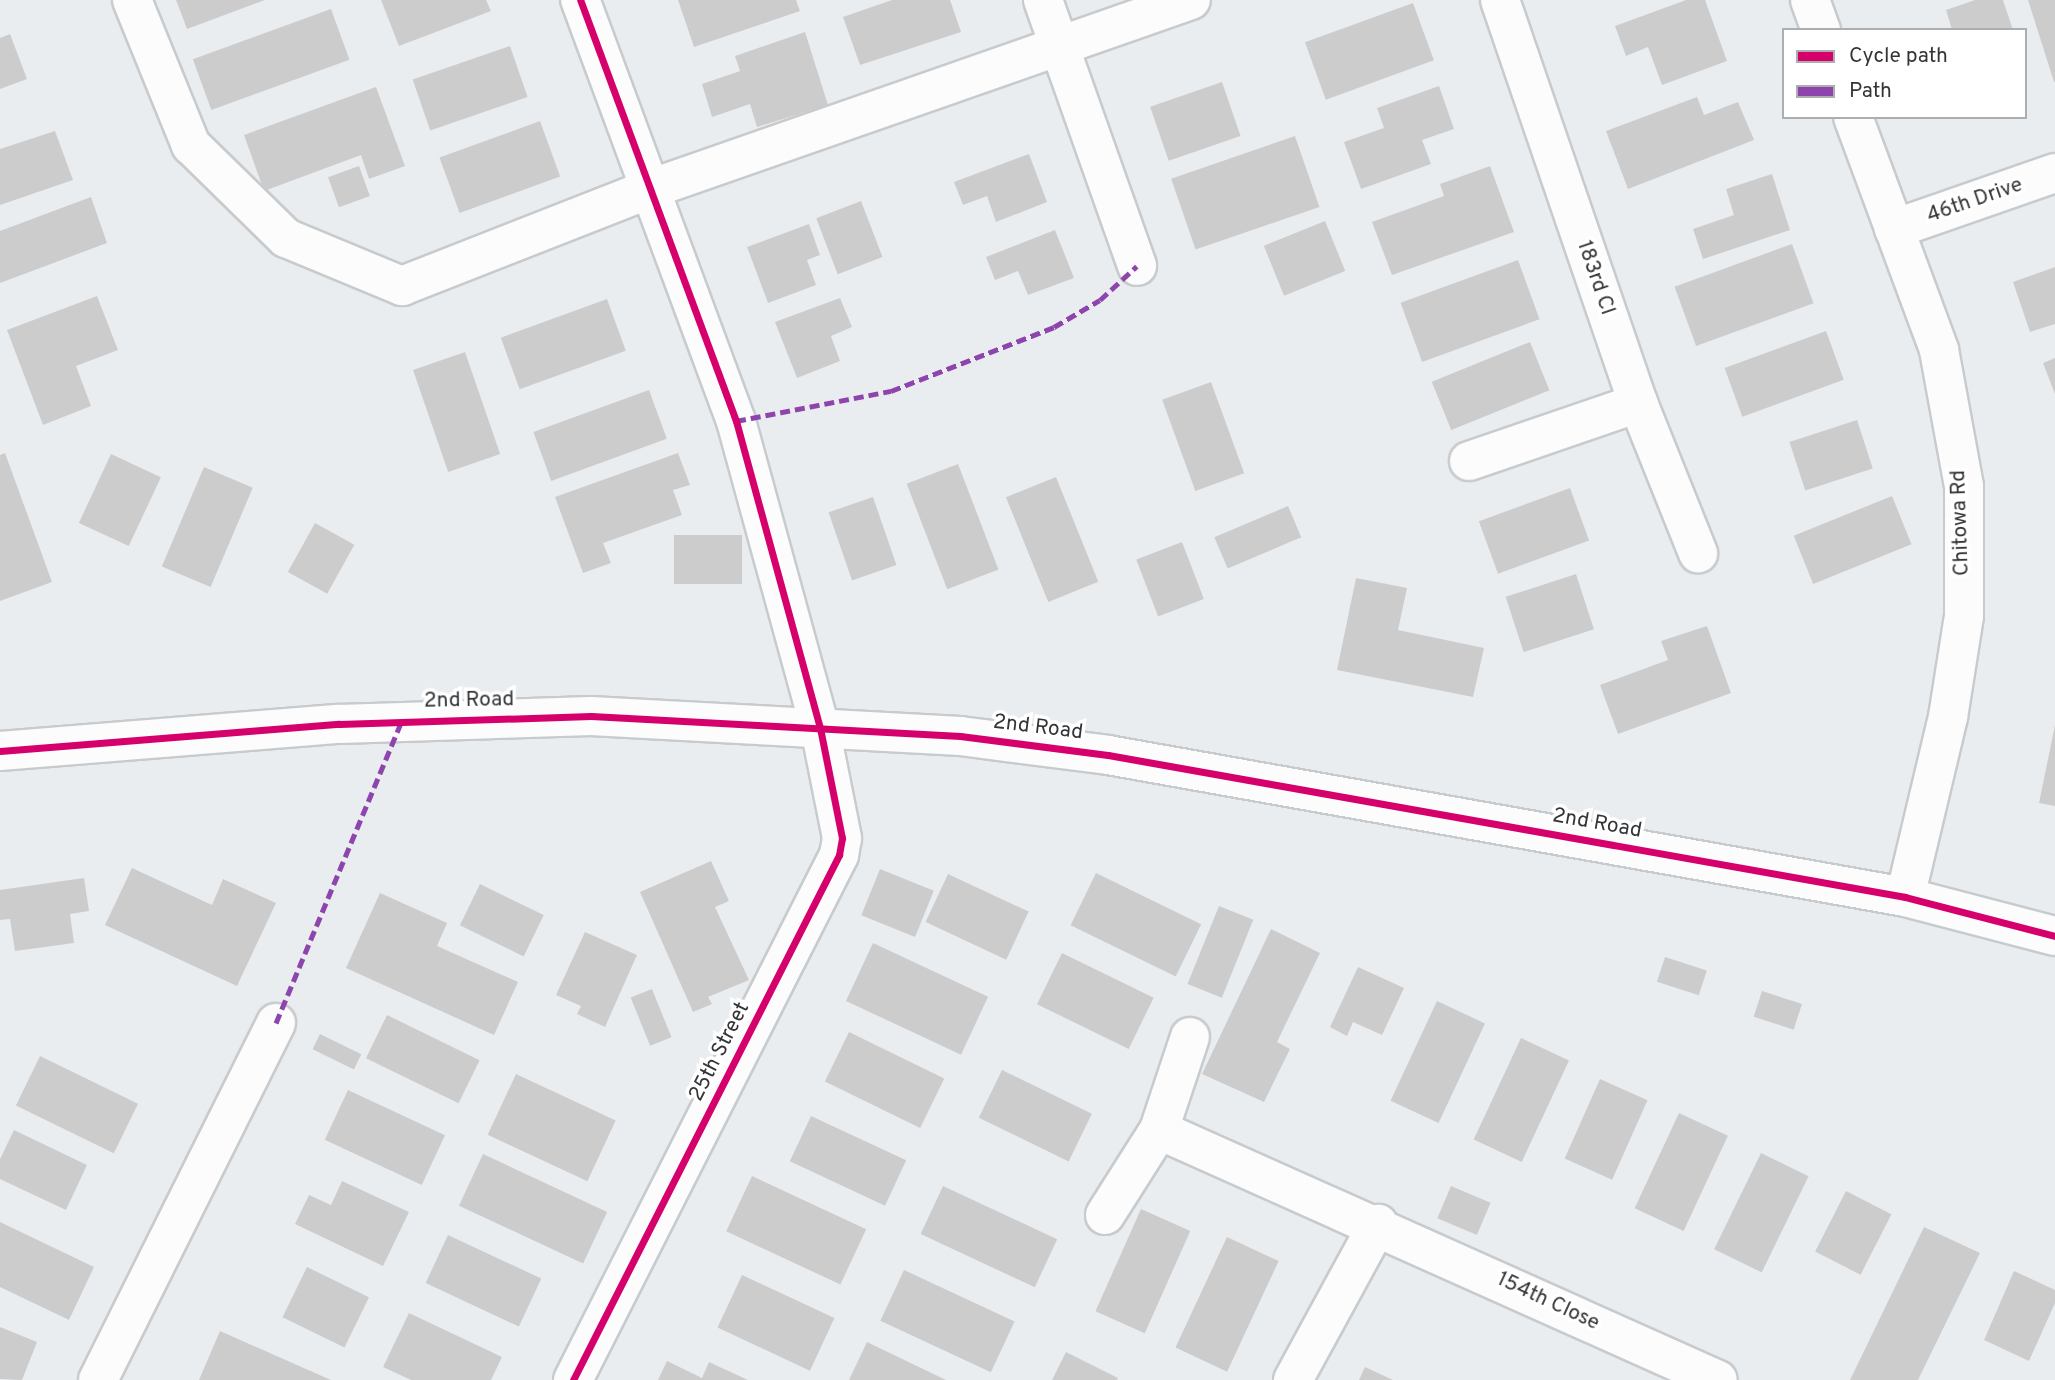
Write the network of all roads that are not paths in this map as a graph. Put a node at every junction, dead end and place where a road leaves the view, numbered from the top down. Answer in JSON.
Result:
{"nodes":[{"id":1,"x":132,"y":0,"type":"edge"},
{"id":2,"x":580,"y":0,"type":"edge"},
{"id":3,"x":1043,"y":0,"type":"edge"},
{"id":4,"x":1191,"y":0,"type":"edge"},
{"id":5,"x":1500,"y":0,"type":"edge"},
{"id":6,"x":1810,"y":0,"type":"edge"},
{"id":7,"x":1820,"y":28,"type":"edge"},
{"id":8,"x":1057,"y":45,"type":"junction"},
{"id":9,"x":1854,"y":119,"type":"edge"},
{"id":10,"x":2055,"y":173,"type":"edge"},
{"id":11,"x":647,"y":190,"type":"junction"},
{"id":12,"x":1895,"y":229,"type":"junction"},
{"id":13,"x":1137,"y":266,"type":"dead end"},
{"id":14,"x":1638,"y":403,"type":"junction"},
{"id":15,"x":1469,"y":461,"type":"dead end"},
{"id":16,"x":1698,"y":553,"type":"dead end"},
{"id":17,"x":820,"y":728,"type":"junction"},
{"id":18,"x":0,"y":751,"type":"edge"},
{"id":19,"x":1905,"y":897,"type":"junction"},
{"id":20,"x":2055,"y":936,"type":"edge"},
{"id":21,"x":276,"y":1023,"type":"dead end"},
{"id":22,"x":1190,"y":1037,"type":"dead end"},
{"id":23,"x":1160,"y":1130,"type":"junction"},
{"id":24,"x":1105,"y":1215,"type":"dead end"},
{"id":25,"x":1378,"y":1224,"type":"junction"},
{"id":26,"x":99,"y":1380,"type":"edge"},
{"id":27,"x":573,"y":1380,"type":"edge"},
{"id":28,"x":1293,"y":1380,"type":"edge"},
{"id":29,"x":1718,"y":1380,"type":"edge"}],
"edges":[{"from":1,"to":11,"type":"street"},
{"from":2,"to":11,"type":"street","name":"25th Street"},
{"from":3,"to":8,"type":"street"},
{"from":4,"to":8,"type":"street"},
{"from":5,"to":14,"type":"street","name":"183rd Cl"},
{"from":6,"to":7,"type":"street"},
{"from":8,"to":11,"type":"street"},
{"from":8,"to":13,"type":"street"},
{"from":9,"to":12,"type":"street","name":"Chitowa Rd"},
{"from":10,"to":12,"type":"street","name":"46th Drive"},
{"from":11,"to":17,"type":"street","name":"25th Street"},
{"from":12,"to":19,"type":"street","name":"Chitowa Rd"},
{"from":14,"to":15,"type":"street"},
{"from":14,"to":16,"type":"street","name":"183rd Cl"},
{"from":17,"to":18,"type":"street","name":"2nd Road"},
{"from":17,"to":19,"type":"street","name":"2nd Road"},
{"from":17,"to":27,"type":"street","name":"25th Street"},
{"from":19,"to":20,"type":"street","name":"2nd Road"},
{"from":21,"to":26,"type":"street"},
{"from":22,"to":23,"type":"street"},
{"from":23,"to":24,"type":"street"},
{"from":23,"to":25,"type":"street","name":"154th Close"},
{"from":25,"to":28,"type":"street"},
{"from":25,"to":29,"type":"street","name":"154th Close"}]}
